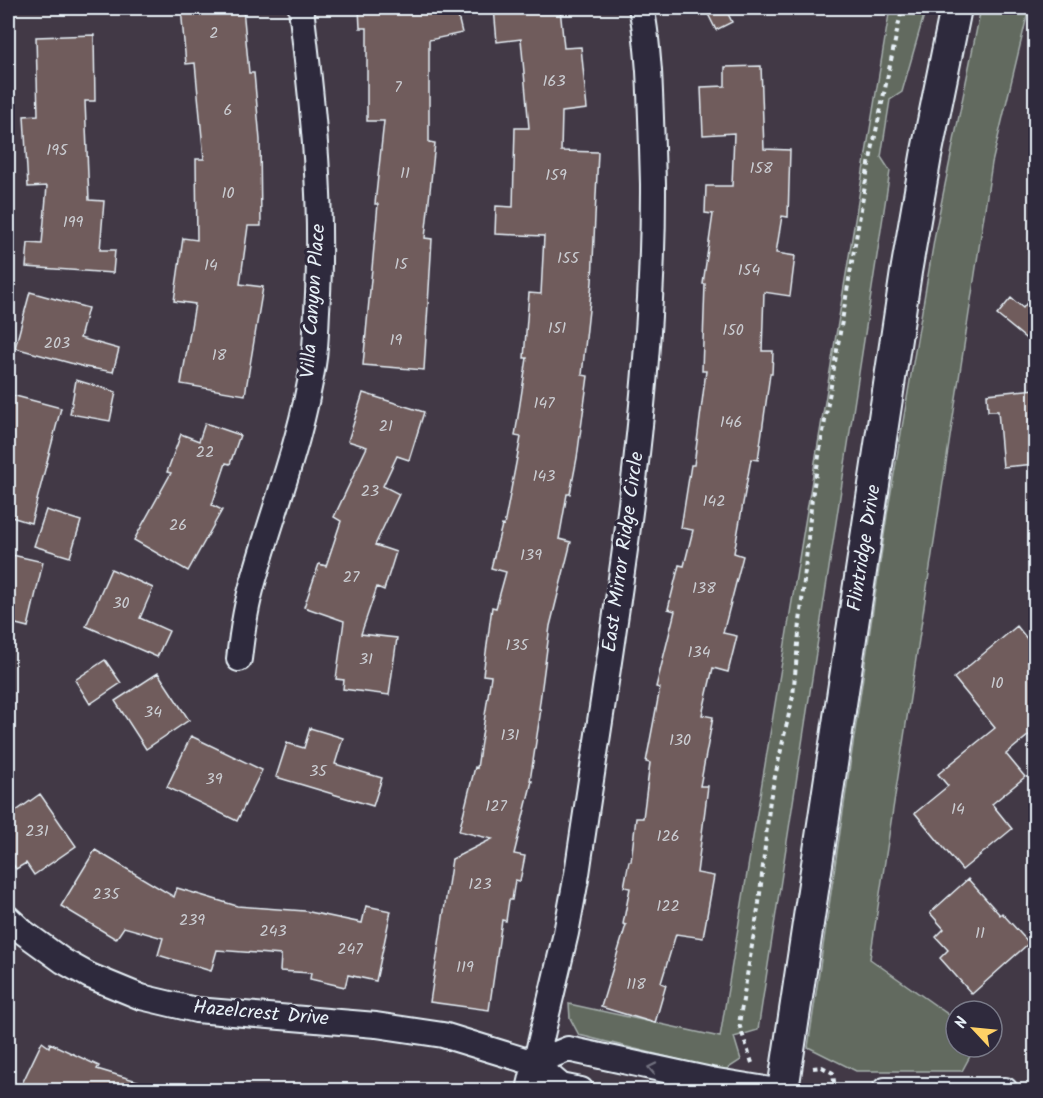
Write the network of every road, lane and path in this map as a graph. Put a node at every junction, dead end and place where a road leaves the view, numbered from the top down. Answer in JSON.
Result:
{"nodes":[{"id":1,"x":301,"y":8,"type":"edge"},
{"id":2,"x":641,"y":8,"type":"edge"},
{"id":3,"x":902,"y":8,"type":"edge"},
{"id":4,"x":956,"y":8,"type":"edge"},
{"id":5,"x":239,"y":659,"type":"dead end"},
{"id":6,"x":8,"y":918,"type":"edge"},
{"id":7,"x":534,"y":1063,"type":"junction"},
{"id":8,"x":759,"y":1089,"type":"edge"},
{"id":9,"x":529,"y":1090,"type":"edge"},
{"id":10,"x":581,"y":1090,"type":"edge"},
{"id":11,"x":783,"y":1090,"type":"edge"},
{"id":12,"x":885,"y":1090,"type":"edge"},
{"id":13,"x":1005,"y":1090,"type":"edge"}],
"edges":[{"from":1,"to":5,"type":"street","name":"Villa Canyon Place"},
{"from":2,"to":7,"type":"street","name":"East Mirror Ridge Circle"},
{"from":3,"to":8,"type":"path"},
{"from":4,"to":11,"type":"street","name":"Flintridge Drive"},
{"from":6,"to":7,"type":"street","name":"Hazelcrest Drive"},
{"from":8,"to":7,"type":"street","one_way":true},
{"from":7,"to":9,"type":"street","name":"East Mirror Ridge Circle"},
{"from":7,"to":10,"type":"street","name":"Hazelcrest Drive"},
{"from":12,"to":13,"type":"street"}]}
